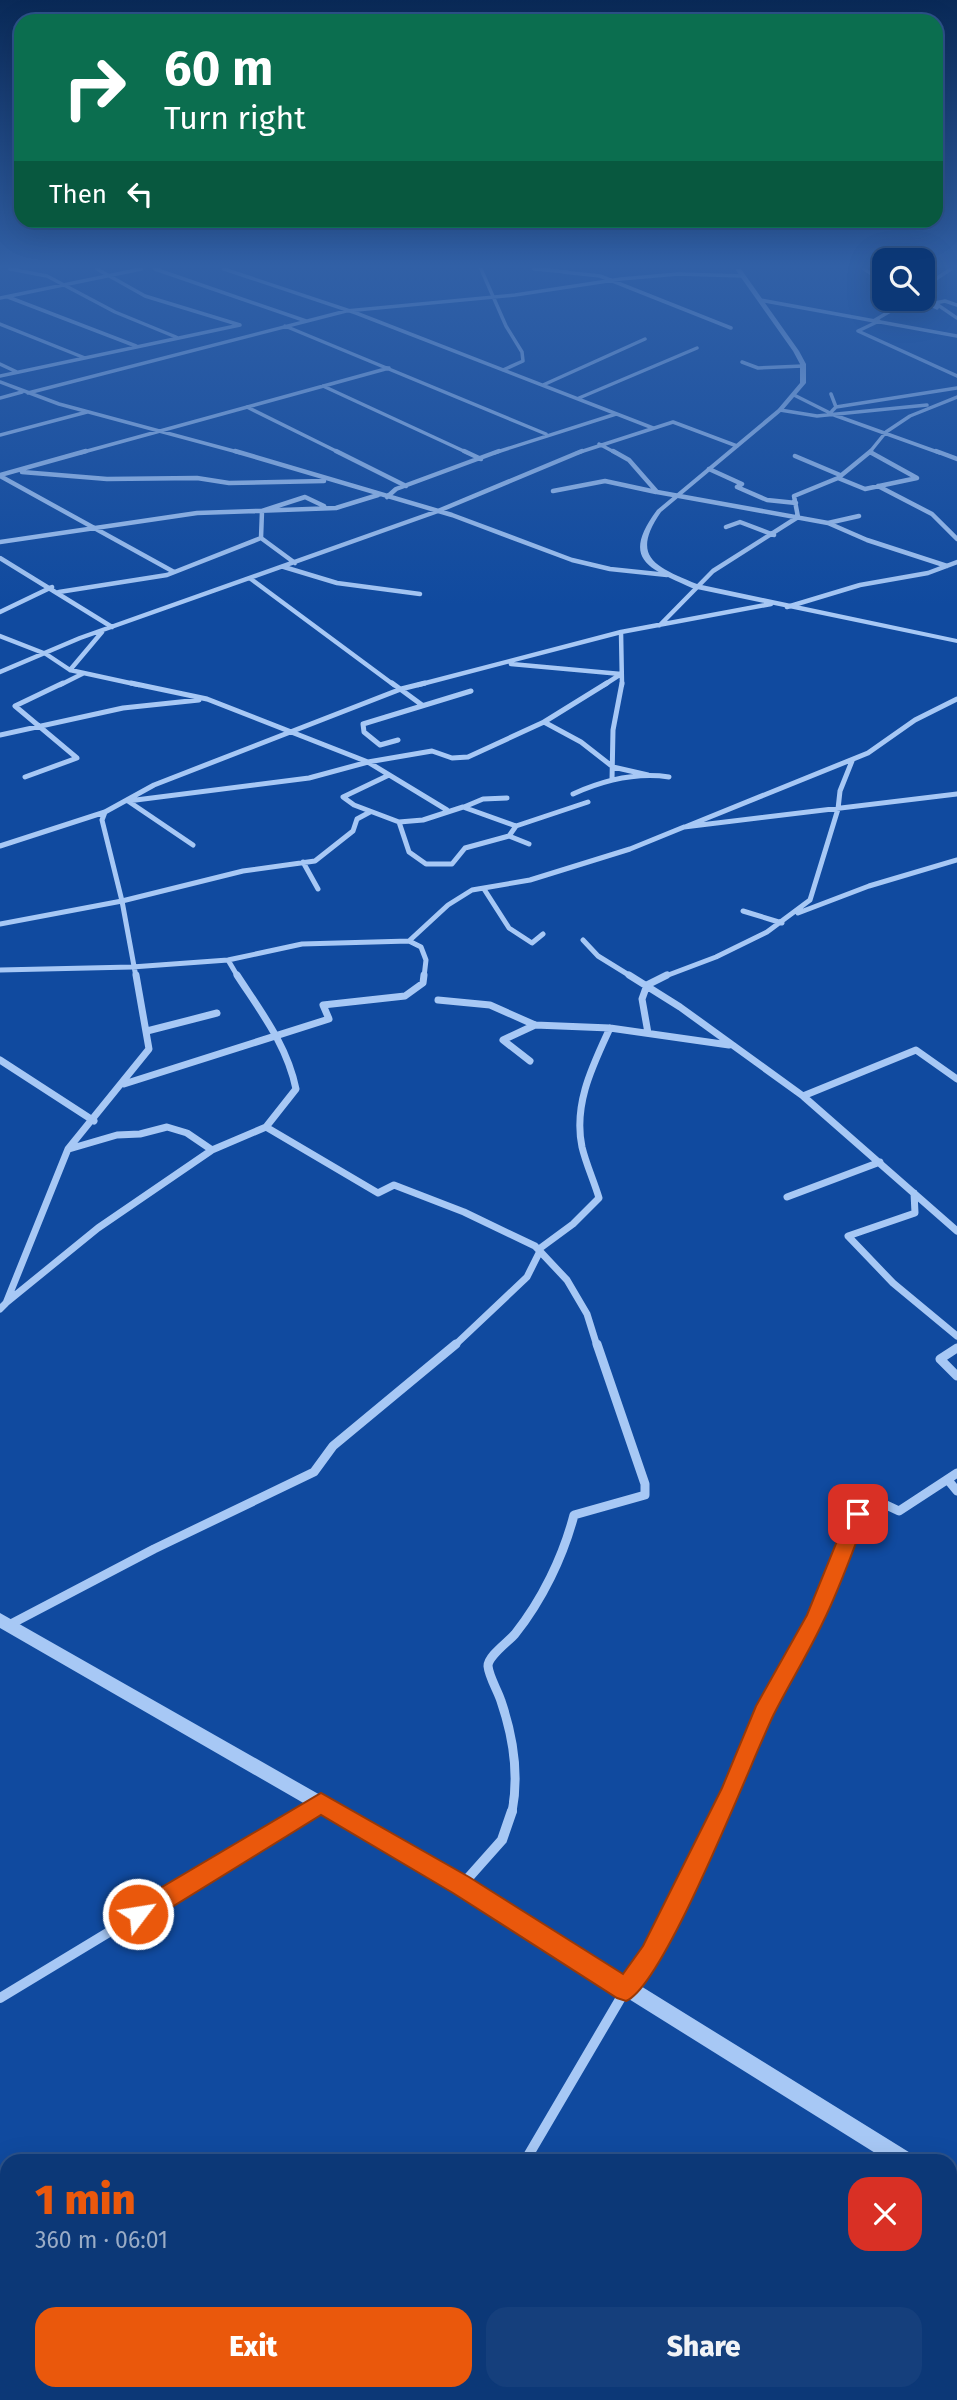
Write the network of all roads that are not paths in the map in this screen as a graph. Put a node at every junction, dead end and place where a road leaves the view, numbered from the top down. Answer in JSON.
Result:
{"nodes":[{"id":1,"x":72,"y":381,"type":"edge"},
{"id":2,"x":341,"y":381,"type":"edge"},
{"id":3,"x":420,"y":381,"type":"edge"},
{"id":4,"x":532,"y":381,"type":"edge"},
{"id":5,"x":552,"y":381,"type":"edge"},
{"id":6,"x":620,"y":381,"type":"edge"},
{"id":7,"x":803,"y":381,"type":"edge"},
{"id":8,"x":0,"y":382,"type":"edge"},
{"id":9,"x":543,"y":385,"type":"junction"},
{"id":10,"x":322,"y":386,"type":"junction"},
{"id":11,"x":957,"y":388,"type":"edge"},
{"id":12,"x":25,"y":393,"type":"junction"},
{"id":13,"x":831,"y":394,"type":"dead end"},
{"id":14,"x":794,"y":395,"type":"junction"},
{"id":15,"x":0,"y":398,"type":"edge"},
{"id":16,"x":578,"y":399,"type":"junction"},
{"id":17,"x":956,"y":399,"type":"edge"},
{"id":18,"x":935,"y":404,"type":"junction"},
{"id":19,"x":246,"y":406,"type":"junction"},
{"id":20,"x":836,"y":407,"type":"junction"},
{"id":21,"x":780,"y":410,"type":"junction"},
{"id":22,"x":89,"y":412,"type":"junction"},
{"id":23,"x":833,"y":413,"type":"junction"},
{"id":24,"x":618,"y":414,"type":"junction"},
{"id":25,"x":653,"y":428,"type":"junction"},
{"id":26,"x":159,"y":430,"type":"junction"},
{"id":27,"x":886,"y":432,"type":"junction"},
{"id":28,"x":545,"y":434,"type":"junction"},
{"id":29,"x":0,"y":435,"type":"edge"},
{"id":30,"x":599,"y":444,"type":"junction"},
{"id":31,"x":737,"y":446,"type":"junction"},
{"id":32,"x":870,"y":452,"type":"junction"},
{"id":33,"x":795,"y":456,"type":"dead end"},
{"id":34,"x":481,"y":459,"type":"junction"},
{"id":35,"x":957,"y":459,"type":"edge"},
{"id":36,"x":709,"y":469,"type":"junction"},
{"id":37,"x":12,"y":471,"type":"junction"},
{"id":38,"x":0,"y":474,"type":"edge"},
{"id":39,"x":839,"y":477,"type":"junction"},
{"id":40,"x":329,"y":481,"type":"junction"},
{"id":41,"x":406,"y":486,"type":"junction"},
{"id":42,"x":878,"y":486,"type":"junction"},
{"id":43,"x":553,"y":491,"type":"dead end"},
{"id":44,"x":657,"y":492,"type":"junction"},
{"id":45,"x":378,"y":495,"type":"junction"},
{"id":46,"x":677,"y":496,"type":"junction"},
{"id":47,"x":387,"y":497,"type":"junction"},
{"id":48,"x":796,"y":503,"type":"junction"},
{"id":49,"x":327,"y":507,"type":"junction"},
{"id":50,"x":262,"y":511,"type":"junction"},
{"id":51,"x":438,"y":511,"type":"junction"},
{"id":52,"x":859,"y":516,"type":"dead end"},
{"id":53,"x":798,"y":517,"type":"junction"},
{"id":54,"x":828,"y":523,"type":"junction"},
{"id":55,"x":91,"y":526,"type":"junction"},
{"id":56,"x":726,"y":527,"type":"dead end"},
{"id":57,"x":774,"y":535,"type":"junction"},
{"id":58,"x":261,"y":538,"type":"junction"},
{"id":59,"x":957,"y":539,"type":"edge"},
{"id":60,"x":0,"y":542,"type":"edge"},
{"id":61,"x":0,"y":558,"type":"edge"},
{"id":62,"x":295,"y":562,"type":"junction"},
{"id":63,"x":957,"y":562,"type":"edge"},
{"id":64,"x":947,"y":566,"type":"junction"},
{"id":65,"x":283,"y":567,"type":"junction"},
{"id":66,"x":174,"y":572,"type":"junction"},
{"id":67,"x":667,"y":575,"type":"junction"},
{"id":68,"x":251,"y":579,"type":"junction"},
{"id":69,"x":695,"y":586,"type":"junction"},
{"id":70,"x":52,"y":587,"type":"junction"},
{"id":71,"x":59,"y":592,"type":"junction"},
{"id":72,"x":420,"y":594,"type":"dead end"},
{"id":73,"x":771,"y":604,"type":"junction"},
{"id":74,"x":788,"y":607,"type":"junction"},
{"id":75,"x":0,"y":612,"type":"edge"},
{"id":76,"x":660,"y":625,"type":"junction"},
{"id":77,"x":112,"y":627,"type":"junction"},
{"id":78,"x":105,"y":629,"type":"junction"},
{"id":79,"x":621,"y":632,"type":"junction"},
{"id":80,"x":0,"y":636,"type":"edge"},
{"id":81,"x":957,"y":641,"type":"edge"},
{"id":82,"x":46,"y":654,"type":"junction"},
{"id":83,"x":507,"y":663,"type":"junction"},
{"id":84,"x":70,"y":670,"type":"junction"},
{"id":85,"x":0,"y":672,"type":"edge"},
{"id":86,"x":84,"y":673,"type":"junction"},
{"id":87,"x":621,"y":674,"type":"junction"},
{"id":88,"x":399,"y":690,"type":"junction"},
{"id":89,"x":471,"y":691,"type":"dead end"},
{"id":90,"x":207,"y":699,"type":"junction"},
{"id":91,"x":957,"y":699,"type":"edge"},
{"id":92,"x":422,"y":705,"type":"junction"},
{"id":93,"x":544,"y":722,"type":"junction"},
{"id":94,"x":38,"y":725,"type":"junction"},
{"id":95,"x":294,"y":733,"type":"junction"},
{"id":96,"x":0,"y":735,"type":"edge"},
{"id":97,"x":398,"y":740,"type":"dead end"},
{"id":98,"x":852,"y":761,"type":"junction"},
{"id":99,"x":368,"y":762,"type":"junction"},
{"id":100,"x":613,"y":767,"type":"junction"},
{"id":101,"x":389,"y":775,"type":"junction"},
{"id":102,"x":648,"y":775,"type":"junction"},
{"id":103,"x":670,"y":777,"type":"dead end"},
{"id":104,"x":25,"y":778,"type":"dead end"},
{"id":105,"x":612,"y":780,"type":"junction"},
{"id":106,"x":957,"y":794,"type":"edge"},
{"id":107,"x":507,"y":798,"type":"dead end"},
{"id":108,"x":128,"y":801,"type":"junction"},
{"id":109,"x":463,"y":807,"type":"junction"},
{"id":110,"x":838,"y":809,"type":"junction"},
{"id":111,"x":447,"y":810,"type":"junction"},
{"id":112,"x":105,"y":812,"type":"junction"},
{"id":113,"x":370,"y":812,"type":"junction"},
{"id":114,"x":399,"y":822,"type":"junction"},
{"id":115,"x":516,"y":826,"type":"junction"},
{"id":116,"x":684,"y":827,"type":"junction"},
{"id":117,"x":509,"y":836,"type":"junction"},
{"id":118,"x":529,"y":844,"type":"dead end"},
{"id":119,"x":192,"y":845,"type":"dead end"},
{"id":120,"x":0,"y":846,"type":"edge"},
{"id":121,"x":957,"y":860,"type":"edge"},
{"id":122,"x":303,"y":862,"type":"junction"},
{"id":123,"x":318,"y":889,"type":"dead end"},
{"id":124,"x":484,"y":889,"type":"junction"},
{"id":125,"x":122,"y":901,"type":"junction"},
{"id":126,"x":743,"y":911,"type":"dead end"},
{"id":127,"x":791,"y":916,"type":"junction"},
{"id":128,"x":782,"y":923,"type":"junction"},
{"id":129,"x":0,"y":924,"type":"edge"},
{"id":130,"x":543,"y":934,"type":"dead end"},
{"id":131,"x":583,"y":940,"type":"dead end"},
{"id":132,"x":409,"y":942,"type":"junction"},
{"id":133,"x":228,"y":960,"type":"junction"},
{"id":134,"x":132,"y":968,"type":"junction"},
{"id":135,"x":0,"y":970,"type":"edge"},
{"id":136,"x":647,"y":985,"type":"junction"},
{"id":137,"x":438,"y":1000,"type":"dead end"},
{"id":138,"x":217,"y":1013,"type":"dead end"},
{"id":139,"x":535,"y":1025,"type":"junction"},
{"id":140,"x":610,"y":1028,"type":"junction"},
{"id":141,"x":147,"y":1031,"type":"junction"},
{"id":142,"x":648,"y":1033,"type":"junction"},
{"id":143,"x":278,"y":1037,"type":"junction"},
{"id":144,"x":733,"y":1046,"type":"junction"},
{"id":145,"x":0,"y":1060,"type":"edge"},
{"id":146,"x":530,"y":1061,"type":"dead end"},
{"id":147,"x":957,"y":1079,"type":"edge"},
{"id":148,"x":124,"y":1084,"type":"junction"},
{"id":149,"x":803,"y":1096,"type":"junction"},
{"id":150,"x":94,"y":1121,"type":"junction"},
{"id":151,"x":266,"y":1127,"type":"junction"},
{"id":152,"x":68,"y":1149,"type":"junction"},
{"id":153,"x":212,"y":1150,"type":"junction"},
{"id":154,"x":880,"y":1162,"type":"junction"},
{"id":155,"x":913,"y":1192,"type":"junction"},
{"id":156,"x":788,"y":1197,"type":"dead end"},
{"id":157,"x":957,"y":1231,"type":"edge"},
{"id":158,"x":539,"y":1250,"type":"junction"},
{"id":159,"x":3,"y":1306,"type":"edge"},
{"id":160,"x":957,"y":1336,"type":"edge"},
{"id":161,"x":957,"y":1348,"type":"edge"},
{"id":162,"x":957,"y":1376,"type":"edge"},
{"id":163,"x":957,"y":1473,"type":"edge"},
{"id":164,"x":948,"y":1479,"type":"junction"},
{"id":165,"x":957,"y":1492,"type":"edge"},
{"id":166,"x":4,"y":1622,"type":"edge"},
{"id":167,"x":321,"y":1803,"type":"junction"},
{"id":168,"x":461,"y":1885,"type":"junction"},
{"id":169,"x":626,"y":1989,"type":"junction"},
{"id":170,"x":0,"y":1998,"type":"edge"},
{"id":171,"x":529,"y":2154,"type":"edge"},
{"id":172,"x":894,"y":2154,"type":"edge"}],
"edges":[{"from":1,"to":12,"type":"street"},
{"from":2,"to":10,"type":"street"},
{"from":3,"to":28,"type":"street"},
{"from":4,"to":9,"type":"street"},
{"from":5,"to":9,"type":"street"},
{"from":6,"to":16,"type":"street"},
{"from":7,"to":14,"type":"street"},
{"from":8,"to":12,"type":"street"},
{"from":9,"to":16,"type":"street"},
{"from":10,"to":19,"type":"street"},
{"from":10,"to":34,"type":"street"},
{"from":11,"to":20,"type":"street"},
{"from":12,"to":15,"type":"street"},
{"from":12,"to":22,"type":"street"},
{"from":13,"to":20,"type":"street"},
{"from":14,"to":21,"type":"street"},
{"from":14,"to":23,"type":"street"},
{"from":16,"to":24,"type":"street"},
{"from":17,"to":18,"type":"street"},
{"from":18,"to":23,"type":"street"},
{"from":18,"to":27,"type":"street"},
{"from":19,"to":26,"type":"street"},
{"from":19,"to":41,"type":"street"},
{"from":20,"to":23,"type":"street"},
{"from":21,"to":23,"type":"street"},
{"from":21,"to":31,"type":"street"},
{"from":22,"to":26,"type":"street"},
{"from":22,"to":29,"type":"street"},
{"from":23,"to":27,"type":"street"},
{"from":24,"to":25,"type":"street"},
{"from":24,"to":28,"type":"street"},
{"from":25,"to":30,"type":"street"},
{"from":25,"to":31,"type":"street"},
{"from":26,"to":37,"type":"street"},
{"from":26,"to":40,"type":"street"},
{"from":27,"to":32,"type":"street"},
{"from":27,"to":35,"type":"street"},
{"from":28,"to":34,"type":"street"},
{"from":30,"to":44,"type":"street"},
{"from":30,"to":51,"type":"street"},
{"from":31,"to":36,"type":"street"},
{"from":32,"to":39,"type":"street"},
{"from":32,"to":42,"type":"street"},
{"from":33,"to":39,"type":"street"},
{"from":34,"to":41,"type":"street"},
{"from":36,"to":46,"type":"street"},
{"from":36,"to":48,"type":"street"},
{"from":37,"to":38,"type":"street"},
{"from":37,"to":40,"type":"street"},
{"from":38,"to":55,"type":"street"},
{"from":39,"to":42,"type":"street"},
{"from":39,"to":48,"type":"street"},
{"from":40,"to":45,"type":"street"},
{"from":41,"to":47,"type":"street"},
{"from":42,"to":59,"type":"street"},
{"from":43,"to":44,"type":"street"},
{"from":44,"to":46,"type":"street"},
{"from":45,"to":47,"type":"street"},
{"from":45,"to":49,"type":"street"},
{"from":46,"to":53,"type":"street"},
{"from":46,"to":67,"type":"street"},
{"from":47,"to":51,"type":"street"},
{"from":48,"to":53,"type":"street"},
{"from":49,"to":50,"type":"street"},
{"from":49,"to":50,"type":"street"},
{"from":50,"to":55,"type":"street"},
{"from":50,"to":58,"type":"street"},
{"from":51,"to":62,"type":"street"},
{"from":51,"to":67,"type":"street"},
{"from":52,"to":54,"type":"street"},
{"from":53,"to":54,"type":"street"},
{"from":53,"to":57,"type":"street"},
{"from":54,"to":64,"type":"street"},
{"from":55,"to":60,"type":"street"},
{"from":55,"to":66,"type":"street"},
{"from":56,"to":57,"type":"street"},
{"from":57,"to":69,"type":"street"},
{"from":58,"to":62,"type":"street"},
{"from":58,"to":66,"type":"street"},
{"from":61,"to":70,"type":"street"},
{"from":62,"to":65,"type":"street"},
{"from":63,"to":64,"type":"street"},
{"from":64,"to":74,"type":"street"},
{"from":65,"to":68,"type":"street"},
{"from":65,"to":72,"type":"street"},
{"from":66,"to":71,"type":"street"},
{"from":67,"to":69,"type":"street"},
{"from":68,"to":77,"type":"street"},
{"from":68,"to":88,"type":"street"},
{"from":69,"to":73,"type":"street"},
{"from":69,"to":76,"type":"street"},
{"from":70,"to":71,"type":"street"},
{"from":70,"to":75,"type":"street"},
{"from":71,"to":77,"type":"street"},
{"from":73,"to":74,"type":"street"},
{"from":73,"to":76,"type":"street"},
{"from":74,"to":81,"type":"street"},
{"from":76,"to":79,"type":"street"},
{"from":77,"to":78,"type":"street"},
{"from":78,"to":82,"type":"street"},
{"from":78,"to":84,"type":"street"},
{"from":79,"to":83,"type":"street"},
{"from":79,"to":87,"type":"street"},
{"from":80,"to":82,"type":"street"},
{"from":82,"to":84,"type":"street"},
{"from":82,"to":85,"type":"street"},
{"from":83,"to":87,"type":"street"},
{"from":83,"to":88,"type":"street"},
{"from":84,"to":86,"type":"street"},
{"from":86,"to":90,"type":"street"},
{"from":86,"to":94,"type":"street"},
{"from":87,"to":93,"type":"street"},
{"from":87,"to":100,"type":"street"},
{"from":88,"to":92,"type":"street"},
{"from":88,"to":95,"type":"street"},
{"from":89,"to":92,"type":"street"},
{"from":90,"to":94,"type":"street"},
{"from":90,"to":95,"type":"street"},
{"from":91,"to":98,"type":"street"},
{"from":92,"to":97,"type":"street"},
{"from":93,"to":99,"type":"street"},
{"from":93,"to":100,"type":"street"},
{"from":94,"to":96,"type":"street"},
{"from":94,"to":104,"type":"street"},
{"from":95,"to":99,"type":"street"},
{"from":95,"to":108,"type":"street"},
{"from":98,"to":110,"type":"street"},
{"from":98,"to":116,"type":"street"},
{"from":99,"to":101,"type":"street"},
{"from":99,"to":108,"type":"street"},
{"from":100,"to":102,"type":"street"},
{"from":100,"to":105,"type":"street"},
{"from":101,"to":111,"type":"street"},
{"from":101,"to":113,"type":"street"},
{"from":102,"to":103,"type":"street"},
{"from":102,"to":105,"type":"street"},
{"from":105,"to":115,"type":"street"},
{"from":106,"to":110,"type":"street"},
{"from":107,"to":109,"type":"street"},
{"from":108,"to":112,"type":"street"},
{"from":108,"to":119,"type":"street"},
{"from":109,"to":111,"type":"street"},
{"from":109,"to":115,"type":"street"},
{"from":110,"to":116,"type":"street"},
{"from":110,"to":127,"type":"street"},
{"from":111,"to":114,"type":"street"},
{"from":112,"to":120,"type":"street"},
{"from":112,"to":125,"type":"street"},
{"from":113,"to":114,"type":"street"},
{"from":113,"to":122,"type":"street"},
{"from":114,"to":117,"type":"street"},
{"from":115,"to":117,"type":"street"},
{"from":116,"to":124,"type":"street"},
{"from":117,"to":118,"type":"street"},
{"from":121,"to":127,"type":"street"},
{"from":122,"to":123,"type":"street"},
{"from":122,"to":125,"type":"street"},
{"from":124,"to":130,"type":"street"},
{"from":124,"to":132,"type":"street"},
{"from":125,"to":129,"type":"street"},
{"from":125,"to":134,"type":"street"},
{"from":126,"to":128,"type":"street"},
{"from":127,"to":128,"type":"street"},
{"from":128,"to":136,"type":"street"},
{"from":131,"to":136,"type":"street"},
{"from":132,"to":133,"type":"street"},
{"from":132,"to":143,"type":"street"},
{"from":133,"to":134,"type":"street"},
{"from":133,"to":143,"type":"street"},
{"from":134,"to":135,"type":"street"},
{"from":134,"to":141,"type":"street"},
{"from":136,"to":142,"type":"street"},
{"from":136,"to":144,"type":"street"},
{"from":137,"to":139,"type":"street"},
{"from":138,"to":141,"type":"street"},
{"from":139,"to":140,"type":"street"},
{"from":139,"to":146,"type":"street"},
{"from":140,"to":142,"type":"street"},
{"from":140,"to":158,"type":"street"},
{"from":141,"to":148,"type":"street"},
{"from":142,"to":144,"type":"street"},
{"from":143,"to":148,"type":"street"},
{"from":143,"to":151,"type":"street"},
{"from":144,"to":149,"type":"street"},
{"from":145,"to":150,"type":"street"},
{"from":147,"to":149,"type":"street"},
{"from":148,"to":150,"type":"street"},
{"from":149,"to":154,"type":"street"},
{"from":150,"to":152,"type":"street"},
{"from":151,"to":153,"type":"street"},
{"from":151,"to":158,"type":"street"},
{"from":152,"to":153,"type":"street"},
{"from":152,"to":159,"type":"street"},
{"from":153,"to":159,"type":"street"},
{"from":154,"to":155,"type":"street"},
{"from":154,"to":156,"type":"street"},
{"from":155,"to":157,"type":"street"},
{"from":155,"to":160,"type":"street"},
{"from":158,"to":166,"type":"street"},
{"from":158,"to":168,"type":"street"},
{"from":161,"to":162,"type":"street"},
{"from":163,"to":164,"type":"street"},
{"from":164,"to":165,"type":"street"},
{"from":164,"to":169,"type":"street"},
{"from":166,"to":167,"type":"street"},
{"from":167,"to":168,"type":"street"},
{"from":167,"to":170,"type":"street"},
{"from":168,"to":169,"type":"street"},
{"from":169,"to":171,"type":"street"},
{"from":169,"to":172,"type":"street"}]}
